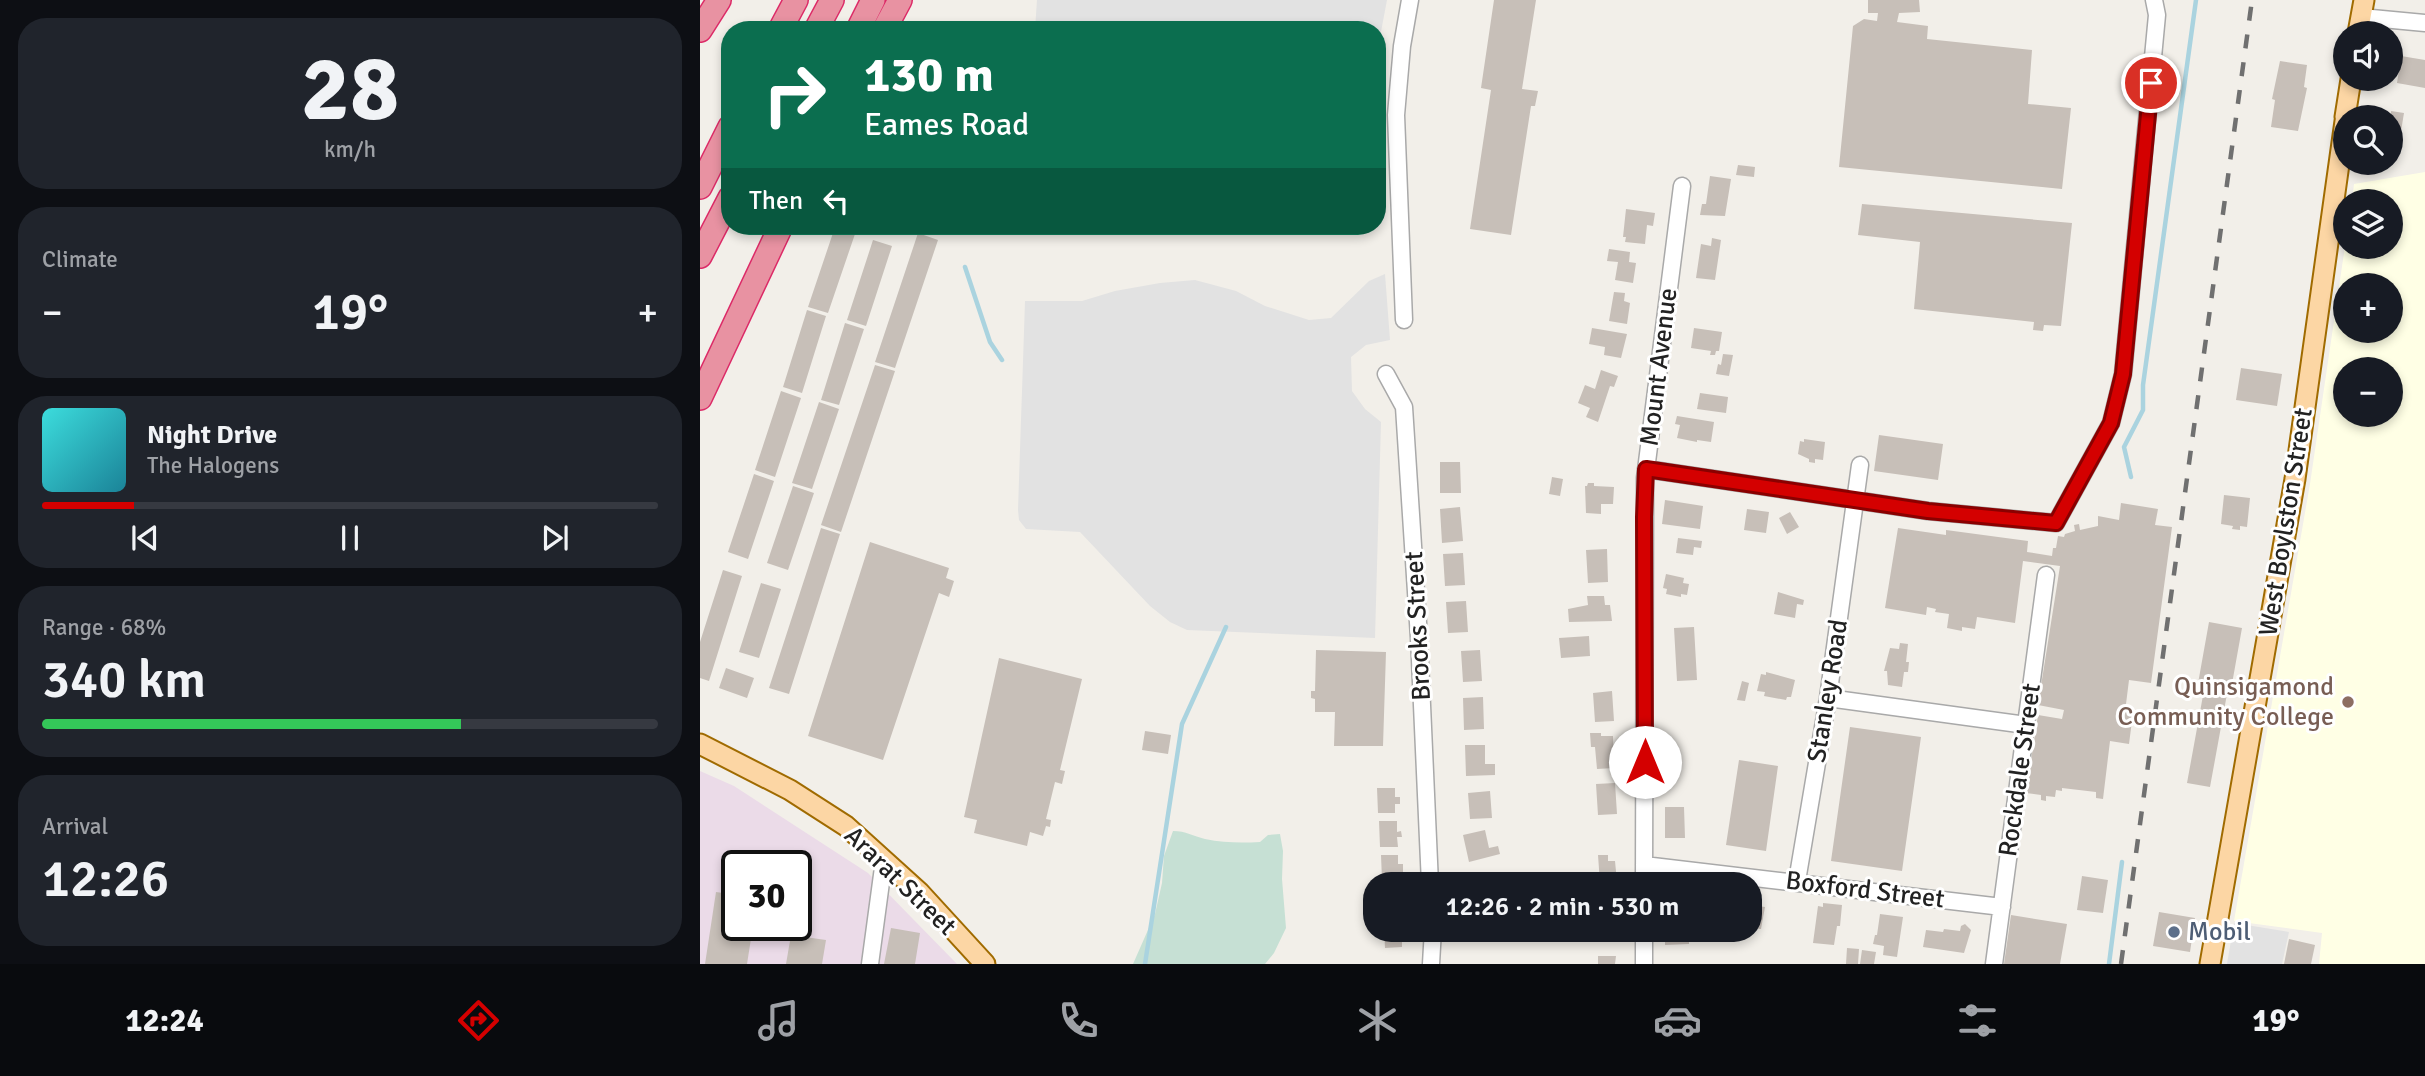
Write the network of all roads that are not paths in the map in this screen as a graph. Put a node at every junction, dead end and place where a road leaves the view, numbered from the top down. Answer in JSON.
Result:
{"nodes":[{"id":1,"x":719,"y":0,"type":"edge"},
{"id":2,"x":796,"y":0,"type":"edge"},
{"id":3,"x":832,"y":0,"type":"edge"},
{"id":4,"x":873,"y":0,"type":"edge"},
{"id":5,"x":900,"y":0,"type":"edge"},
{"id":6,"x":1410,"y":0,"type":"edge"},
{"id":7,"x":2154,"y":0,"type":"edge"},
{"id":8,"x":2361,"y":17,"type":"edge"},
{"id":9,"x":785,"y":21,"type":"edge"},
{"id":10,"x":821,"y":21,"type":"edge"},
{"id":11,"x":862,"y":21,"type":"edge"},
{"id":12,"x":889,"y":21,"type":"edge"},
{"id":13,"x":2425,"y":23,"type":"edge"},
{"id":14,"x":700,"y":30,"type":"edge"},
{"id":15,"x":721,"y":145,"type":"edge"},
{"id":16,"x":2337,"y":175,"type":"edge"},
{"id":17,"x":1682,"y":186,"type":"dead end"},
{"id":18,"x":700,"y":187,"type":"edge"},
{"id":19,"x":721,"y":215,"type":"edge"},
{"id":20,"x":777,"y":235,"type":"edge"},
{"id":21,"x":700,"y":256,"type":"edge"},
{"id":22,"x":1404,"y":320,"type":"dead end"},
{"id":23,"x":1385,"y":374,"type":"dead end"},
{"id":24,"x":700,"y":398,"type":"edge"},
{"id":25,"x":1860,"y":465,"type":"dead end"},
{"id":26,"x":1646,"y":469,"type":"junction"},
{"id":27,"x":1855,"y":501,"type":"junction"},
{"id":28,"x":2046,"y":575,"type":"dead end"},
{"id":29,"x":1828,"y":698,"type":"junction"},
{"id":30,"x":2026,"y":725,"type":"junction"},
{"id":31,"x":700,"y":744,"type":"edge"},
{"id":32,"x":884,"y":860,"type":"junction"},
{"id":33,"x":1644,"y":865,"type":"junction"},
{"id":34,"x":1429,"y":872,"type":"edge"},
{"id":35,"x":1644,"y":872,"type":"edge"},
{"id":36,"x":1797,"y":881,"type":"junction"},
{"id":37,"x":2001,"y":907,"type":"junction"},
{"id":38,"x":1432,"y":942,"type":"edge"},
{"id":39,"x":1644,"y":942,"type":"edge"},
{"id":40,"x":870,"y":964,"type":"edge"},
{"id":41,"x":985,"y":964,"type":"edge"},
{"id":42,"x":1431,"y":964,"type":"edge"},
{"id":43,"x":1644,"y":964,"type":"edge"},
{"id":44,"x":1994,"y":964,"type":"edge"},
{"id":45,"x":2210,"y":964,"type":"edge"}],
"edges":[{"from":1,"to":14,"type":"highway"},
{"from":2,"to":9,"type":"highway"},
{"from":3,"to":10,"type":"highway"},
{"from":4,"to":11,"type":"highway"},
{"from":5,"to":12,"type":"highway"},
{"from":6,"to":22,"type":"street"},
{"from":7,"to":27,"type":"street"},
{"from":8,"to":13,"type":"street"},
{"from":15,"to":18,"type":"highway"},
{"from":16,"to":45,"type":"main road","name":"West Boylston Street"},
{"from":17,"to":26,"type":"street","name":"Mount Avenue"},
{"from":19,"to":21,"type":"highway"},
{"from":20,"to":24,"type":"highway"},
{"from":23,"to":34,"type":"street","name":"Brooks Street"},
{"from":25,"to":27,"type":"street","name":"Stanley Road"},
{"from":26,"to":27,"type":"street"},
{"from":26,"to":33,"type":"street","name":"Mount Avenue"},
{"from":27,"to":29,"type":"street","name":"Stanley Road"},
{"from":28,"to":30,"type":"street","name":"Rockdale Street"},
{"from":29,"to":30,"type":"street"},
{"from":29,"to":36,"type":"street","name":"Stanley Road"},
{"from":30,"to":37,"type":"street","name":"Rockdale Street"},
{"from":31,"to":32,"type":"main road","name":"Ararat Street"},
{"from":32,"to":40,"type":"street"},
{"from":32,"to":41,"type":"main road","name":"Ararat Street"},
{"from":33,"to":35,"type":"street","name":"Mount Avenue"},
{"from":33,"to":36,"type":"street","name":"Boxford Street"},
{"from":36,"to":37,"type":"street","name":"Boxford Street"},
{"from":37,"to":44,"type":"street","name":"Rockdale Street"},
{"from":38,"to":42,"type":"street"},
{"from":39,"to":43,"type":"street"}]}
